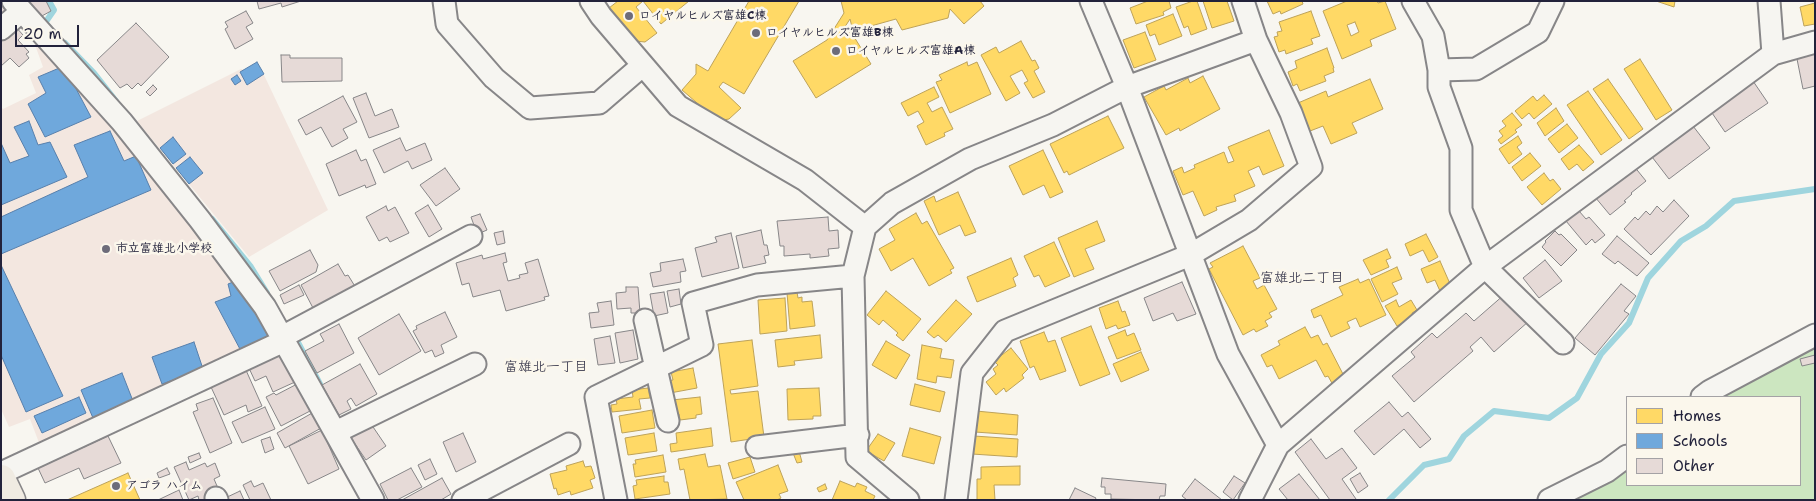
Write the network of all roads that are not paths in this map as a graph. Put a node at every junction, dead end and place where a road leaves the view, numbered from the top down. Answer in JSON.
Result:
{"nodes":[{"id":1,"x":444,"y":1,"type":"edge"},
{"id":2,"x":591,"y":1,"type":"edge"},
{"id":3,"x":1091,"y":1,"type":"edge"},
{"id":4,"x":1243,"y":1,"type":"edge"},
{"id":5,"x":1413,"y":1,"type":"edge"},
{"id":6,"x":1553,"y":1,"type":"edge"},
{"id":7,"x":1768,"y":1,"type":"edge"},
{"id":8,"x":18,"y":6,"type":"edge"},
{"id":9,"x":1,"y":29,"type":"edge"},
{"id":10,"x":1256,"y":40,"type":"junction"},
{"id":11,"x":1815,"y":42,"type":"edge"},
{"id":12,"x":1773,"y":54,"type":"junction"},
{"id":13,"x":643,"y":65,"type":"junction"},
{"id":14,"x":1439,"y":70,"type":"junction"},
{"id":15,"x":1127,"y":87,"type":"junction"},
{"id":16,"x":865,"y":227,"type":"junction"},
{"id":17,"x":471,"y":236,"type":"dead end"},
{"id":18,"x":1190,"y":255,"type":"junction"},
{"id":19,"x":1485,"y":267,"type":"junction"},
{"id":20,"x":853,"y":276,"type":"junction"},
{"id":21,"x":646,"y":320,"type":"dead end"},
{"id":22,"x":1815,"y":335,"type":"edge"},
{"id":23,"x":283,"y":339,"type":"junction"},
{"id":24,"x":1563,"y":343,"type":"dead end"},
{"id":25,"x":476,"y":364,"type":"dead end"},
{"id":26,"x":655,"y":369,"type":"junction"},
{"id":27,"x":1703,"y":396,"type":"edge"},
{"id":28,"x":668,"y":421,"type":"dead end"},
{"id":29,"x":336,"y":432,"type":"junction"},
{"id":30,"x":858,"y":435,"type":"junction"},
{"id":31,"x":569,"y":444,"type":"dead end"},
{"id":32,"x":1278,"y":445,"type":"junction"},
{"id":33,"x":757,"y":447,"type":"dead end"},
{"id":34,"x":1626,"y":457,"type":"edge"},
{"id":35,"x":1,"y":472,"type":"edge"},
{"id":36,"x":1,"y":479,"type":"edge"},
{"id":37,"x":488,"y":495,"type":"edge"},
{"id":38,"x":903,"y":499,"type":"edge"},
{"id":39,"x":11,"y":500,"type":"edge"},
{"id":40,"x":373,"y":500,"type":"edge"},
{"id":41,"x":463,"y":500,"type":"edge"},
{"id":42,"x":616,"y":500,"type":"edge"},
{"id":43,"x":956,"y":500,"type":"edge"},
{"id":44,"x":1250,"y":500,"type":"edge"},
{"id":45,"x":1549,"y":500,"type":"edge"}],
"edges":[{"from":1,"to":13,"type":"street"},
{"from":2,"to":13,"type":"street"},
{"from":3,"to":15,"type":"street"},
{"from":4,"to":10,"type":"street"},
{"from":5,"to":14,"type":"street"},
{"from":6,"to":14,"type":"street"},
{"from":7,"to":12,"type":"street"},
{"from":8,"to":9,"type":"street"},
{"from":8,"to":23,"type":"street"},
{"from":10,"to":15,"type":"street"},
{"from":10,"to":18,"type":"street"},
{"from":11,"to":12,"type":"street"},
{"from":12,"to":19,"type":"street"},
{"from":13,"to":16,"type":"street"},
{"from":14,"to":19,"type":"street"},
{"from":15,"to":16,"type":"street"},
{"from":15,"to":18,"type":"street"},
{"from":16,"to":20,"type":"street"},
{"from":17,"to":23,"type":"street"},
{"from":18,"to":32,"type":"street"},
{"from":18,"to":43,"type":"street"},
{"from":19,"to":24,"type":"street"},
{"from":19,"to":32,"type":"street"},
{"from":20,"to":26,"type":"street"},
{"from":20,"to":30,"type":"street"},
{"from":21,"to":26,"type":"street"},
{"from":22,"to":27,"type":"street"},
{"from":23,"to":29,"type":"street"},
{"from":23,"to":35,"type":"street"},
{"from":25,"to":29,"type":"street"},
{"from":26,"to":28,"type":"street"},
{"from":26,"to":42,"type":"street"},
{"from":29,"to":40,"type":"street"},
{"from":30,"to":33,"type":"street"},
{"from":30,"to":38,"type":"street"},
{"from":31,"to":37,"type":"street"},
{"from":32,"to":44,"type":"street"},
{"from":34,"to":45,"type":"street"},
{"from":36,"to":39,"type":"main road"},
{"from":37,"to":41,"type":"street"}]}
